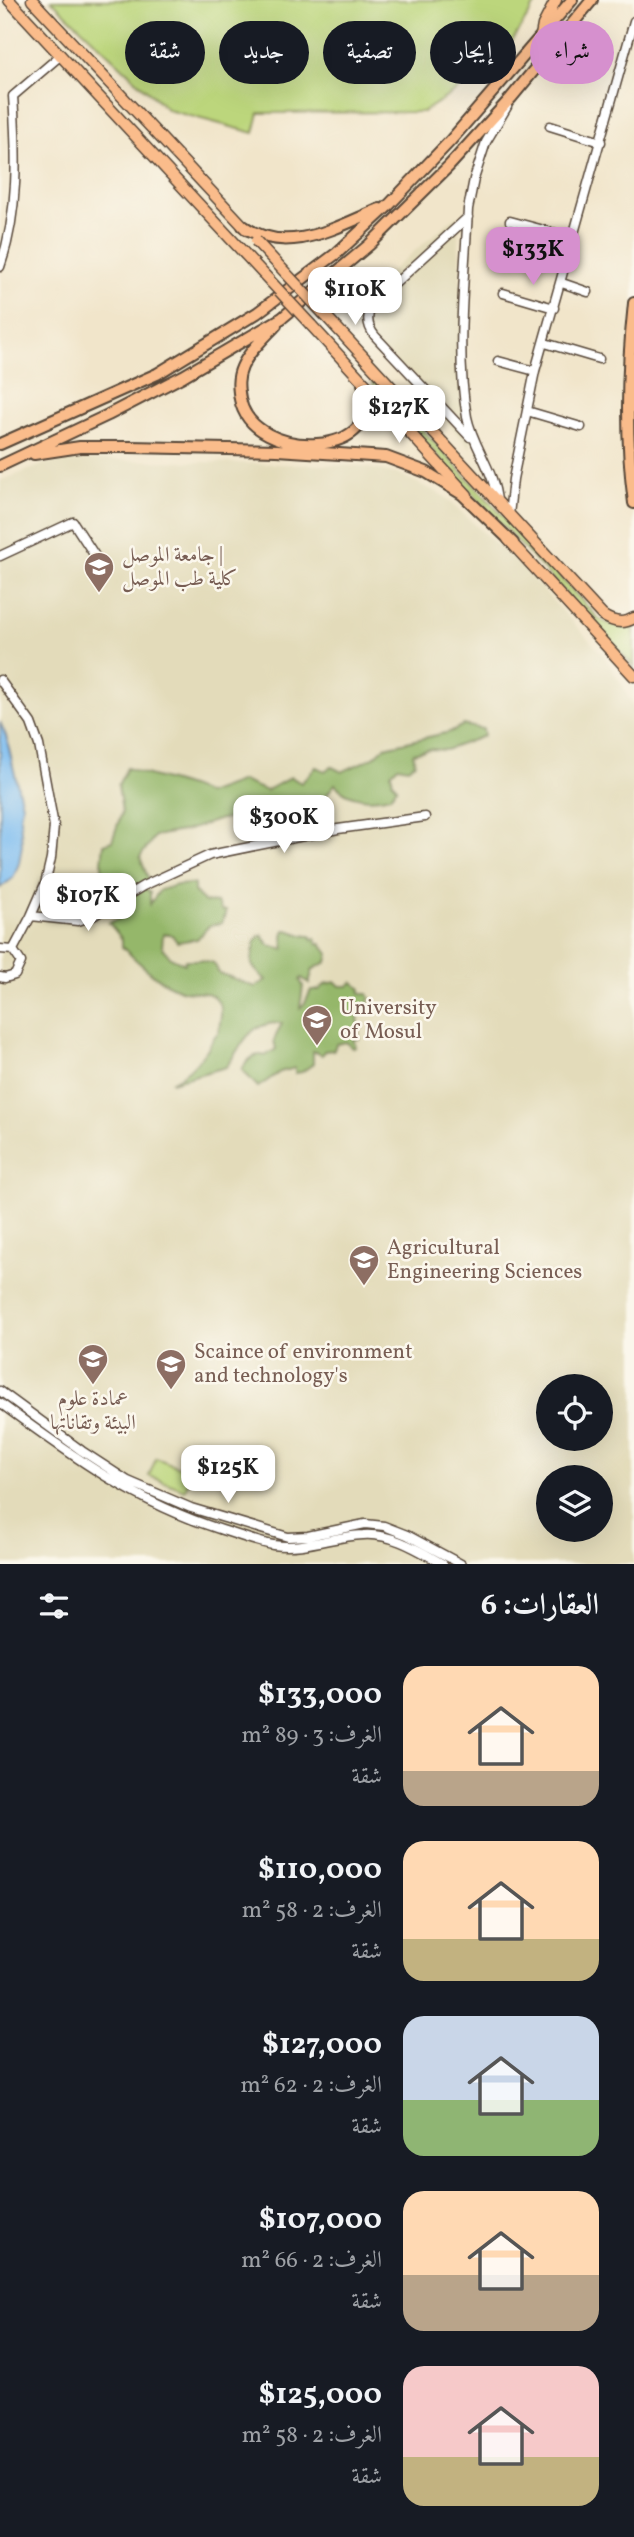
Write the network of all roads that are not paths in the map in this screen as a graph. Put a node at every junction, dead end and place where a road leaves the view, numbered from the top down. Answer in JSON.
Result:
{"nodes":[{"id":1,"x":9,"y":0,"type":"edge"},
{"id":2,"x":556,"y":0,"type":"edge"},
{"id":3,"x":572,"y":0,"type":"edge"},
{"id":4,"x":592,"y":0,"type":"edge"},
{"id":5,"x":34,"y":2,"type":"edge"},
{"id":6,"x":24,"y":17,"type":"junction"},
{"id":7,"x":545,"y":21,"type":"edge"},
{"id":8,"x":554,"y":21,"type":"edge"},
{"id":9,"x":634,"y":21,"type":"edge"},
{"id":10,"x":530,"y":49,"type":"edge"},
{"id":11,"x":61,"y":55,"type":"junction"},
{"id":12,"x":511,"y":98,"type":"junction"},
{"id":13,"x":550,"y":126,"type":"dead end"},
{"id":14,"x":451,"y":140,"type":"junction"},
{"id":15,"x":601,"y":142,"type":"junction"},
{"id":16,"x":464,"y":150,"type":"junction"},
{"id":17,"x":388,"y":205,"type":"junction"},
{"id":18,"x":468,"y":217,"type":"junction"},
{"id":19,"x":510,"y":221,"type":"dead end"},
{"id":20,"x":243,"y":226,"type":"junction"},
{"id":21,"x":574,"y":238,"type":"junction"},
{"id":22,"x":0,"y":267,"type":"edge"},
{"id":23,"x":562,"y":284,"type":"junction"},
{"id":24,"x":588,"y":292,"type":"dead end"},
{"id":25,"x":503,"y":293,"type":"dead end"},
{"id":26,"x":634,"y":303,"type":"edge"},
{"id":27,"x":554,"y":308,"type":"junction"},
{"id":28,"x":282,"y":318,"type":"junction"},
{"id":29,"x":545,"y":344,"type":"junction"},
{"id":30,"x":599,"y":359,"type":"dead end"},
{"id":31,"x":498,"y":361,"type":"dead end"},
{"id":32,"x":376,"y":369,"type":"junction"},
{"id":33,"x":535,"y":372,"type":"junction"},
{"id":34,"x":363,"y":384,"type":"junction"},
{"id":35,"x":527,"y":411,"type":"junction"},
{"id":36,"x":581,"y":427,"type":"dead end"},
{"id":37,"x":474,"y":440,"type":"junction"},
{"id":38,"x":0,"y":444,"type":"edge"},
{"id":39,"x":24,"y":456,"type":"junction"},
{"id":40,"x":0,"y":466,"type":"edge"},
{"id":41,"x":632,"y":472,"type":"edge"},
{"id":42,"x":497,"y":502,"type":"junction"},
{"id":43,"x":634,"y":503,"type":"edge"},
{"id":44,"x":509,"y":515,"type":"junction"},
{"id":45,"x":513,"y":543,"type":"junction"},
{"id":46,"x":0,"y":556,"type":"edge"},
{"id":47,"x":99,"y":562,"type":"dead end"},
{"id":48,"x":634,"y":618,"type":"edge"},
{"id":49,"x":634,"y":676,"type":"edge"},
{"id":50,"x":0,"y":680,"type":"edge"},
{"id":51,"x":425,"y":817,"type":"dead end"},
{"id":52,"x":32,"y":916,"type":"junction"},
{"id":53,"x":0,"y":949,"type":"edge"},
{"id":54,"x":13,"y":950,"type":"junction"},
{"id":55,"x":0,"y":978,"type":"edge"},
{"id":56,"x":0,"y":1391,"type":"edge"},
{"id":57,"x":0,"y":1403,"type":"edge"},
{"id":58,"x":191,"y":1508,"type":"junction"},
{"id":59,"x":187,"y":1519,"type":"junction"},
{"id":60,"x":443,"y":1564,"type":"edge"},
{"id":61,"x":461,"y":1564,"type":"edge"}],
"edges":[{"from":1,"to":6,"type":"main road"},
{"from":2,"to":7,"type":"main road"},
{"from":3,"to":8,"type":"highway"},
{"from":4,"to":12,"type":"highway"},
{"from":5,"to":6,"type":"main road"},
{"from":5,"to":20,"type":"main road"},
{"from":6,"to":11,"type":"main road"},
{"from":9,"to":15,"type":"street"},
{"from":10,"to":14,"type":"highway"},
{"from":11,"to":22,"type":"street"},
{"from":11,"to":34,"type":"main road","bridge":true},
{"from":12,"to":16,"type":"highway"},
{"from":12,"to":18,"type":"street"},
{"from":13,"to":15,"type":"street"},
{"from":14,"to":16,"type":"highway"},
{"from":14,"to":17,"type":"highway"},
{"from":15,"to":21,"type":"street"},
{"from":16,"to":28,"type":"highway"},
{"from":17,"to":20,"type":"highway"},
{"from":17,"to":38,"type":"highway"},
{"from":18,"to":37,"type":"street"},
{"from":18,"to":37,"type":"street"},
{"from":19,"to":21,"type":"street"},
{"from":20,"to":32,"type":"main road","bridge":true},
{"from":21,"to":23,"type":"street"},
{"from":23,"to":24,"type":"street"},
{"from":23,"to":27,"type":"street"},
{"from":25,"to":27,"type":"street"},
{"from":26,"to":41,"type":"highway"},
{"from":27,"to":29,"type":"street"},
{"from":28,"to":34,"type":"highway"},
{"from":28,"to":39,"type":"highway"},
{"from":29,"to":30,"type":"street"},
{"from":29,"to":33,"type":"street"},
{"from":31,"to":33,"type":"street"},
{"from":32,"to":34,"type":"main road"},
{"from":32,"to":42,"type":"main road"},
{"from":33,"to":35,"type":"street"},
{"from":34,"to":45,"type":"main road"},
{"from":35,"to":36,"type":"street"},
{"from":35,"to":44,"type":"street"},
{"from":37,"to":42,"type":"street"},
{"from":39,"to":40,"type":"highway"},
{"from":39,"to":45,"type":"highway"},
{"from":41,"to":43,"type":"highway"},
{"from":42,"to":44,"type":"main road"},
{"from":44,"to":48,"type":"main road"},
{"from":45,"to":49,"type":"main road"},
{"from":46,"to":47,"type":"street"},
{"from":50,"to":52,"type":"street"},
{"from":51,"to":52,"type":"street"},
{"from":52,"to":54,"type":"street"},
{"from":53,"to":54,"type":"street"},
{"from":54,"to":55,"type":"street"},
{"from":56,"to":58,"type":"street"},
{"from":57,"to":59,"type":"street"},
{"from":58,"to":59,"type":"street"},
{"from":58,"to":61,"type":"street"},
{"from":59,"to":60,"type":"street"}]}
